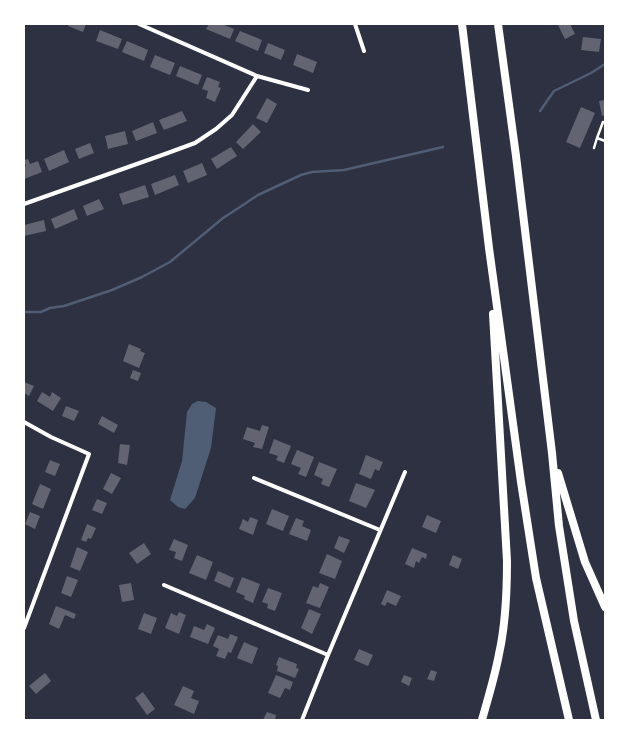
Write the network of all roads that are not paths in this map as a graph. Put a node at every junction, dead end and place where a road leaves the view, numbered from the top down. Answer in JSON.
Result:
{"nodes":[{"id":1,"x":139,"y":24,"type":"edge"},
{"id":2,"x":355,"y":24,"type":"edge"},
{"id":3,"x":462,"y":24,"type":"edge"},
{"id":4,"x":498,"y":24,"type":"edge"},
{"id":5,"x":364,"y":51,"type":"dead end"},
{"id":6,"x":257,"y":76,"type":"junction"},
{"id":7,"x":308,"y":90,"type":"dead end"},
{"id":8,"x":603,"y":122,"type":"dead end"},
{"id":9,"x":597,"y":138,"type":"junction"},
{"id":10,"x":605,"y":141,"type":"edge"},
{"id":11,"x":594,"y":148,"type":"dead end"},
{"id":12,"x":24,"y":204,"type":"edge"},
{"id":13,"x":489,"y":248,"type":"junction"},
{"id":14,"x":24,"y":422,"type":"edge"},
{"id":15,"x":552,"y":453,"type":"junction"},
{"id":16,"x":405,"y":472,"type":"dead end"},
{"id":17,"x":254,"y":478,"type":"dead end"},
{"id":18,"x":380,"y":530,"type":"junction"},
{"id":19,"x":164,"y":585,"type":"dead end"},
{"id":20,"x":605,"y":607,"type":"edge"},
{"id":21,"x":24,"y":628,"type":"edge"},
{"id":22,"x":328,"y":655,"type":"junction"},
{"id":23,"x":302,"y":720,"type":"edge"},
{"id":24,"x":482,"y":720,"type":"edge"},
{"id":25,"x":569,"y":720,"type":"edge"},
{"id":26,"x":596,"y":720,"type":"edge"}],
"edges":[{"from":1,"to":6,"type":"street"},
{"from":2,"to":5,"type":"street"},
{"from":3,"to":13,"type":"highway"},
{"from":4,"to":15,"type":"highway"},
{"from":6,"to":7,"type":"street"},
{"from":6,"to":12,"type":"street"},
{"from":8,"to":9,"type":"lane"},
{"from":9,"to":10,"type":"lane"},
{"from":9,"to":11,"type":"lane"},
{"from":13,"to":24,"type":"highway"},
{"from":13,"to":25,"type":"highway"},
{"from":14,"to":21,"type":"street"},
{"from":15,"to":20,"type":"highway"},
{"from":15,"to":26,"type":"highway"},
{"from":16,"to":18,"type":"street"},
{"from":17,"to":18,"type":"street"},
{"from":18,"to":22,"type":"street"},
{"from":19,"to":22,"type":"street"},
{"from":22,"to":23,"type":"street"}]}
